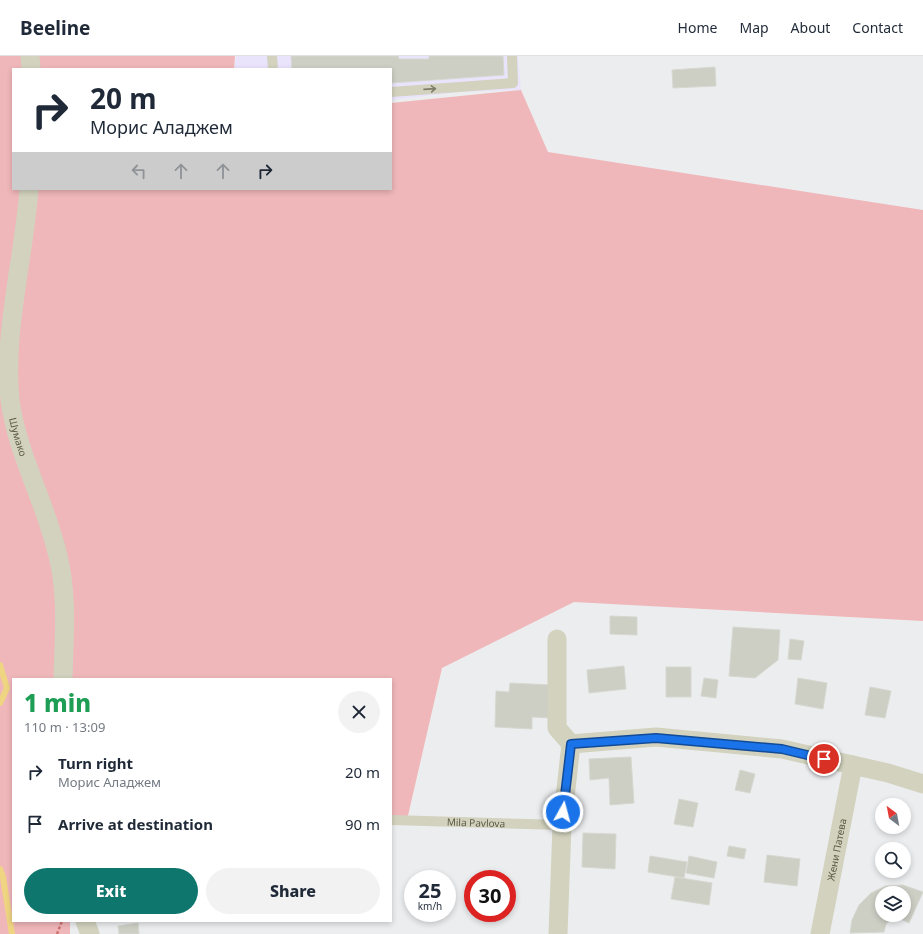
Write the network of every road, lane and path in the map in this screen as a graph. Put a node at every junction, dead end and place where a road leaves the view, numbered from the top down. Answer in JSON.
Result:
{"nodes":[{"id":1,"x":30,"y":56,"type":"edge"},
{"id":2,"x":272,"y":56,"type":"edge"},
{"id":3,"x":512,"y":56,"type":"edge"},
{"id":4,"x":31,"y":68,"type":"edge"},
{"id":5,"x":273,"y":68,"type":"edge"},
{"id":6,"x":392,"y":92,"type":"edge"},
{"id":7,"x":28,"y":190,"type":"edge"},
{"id":8,"x":557,"y":639,"type":"dead end"},
{"id":9,"x":64,"y":678,"type":"edge"},
{"id":10,"x":571,"y":744,"type":"junction"},
{"id":11,"x":853,"y":765,"type":"junction"},
{"id":12,"x":923,"y":784,"type":"edge"},
{"id":13,"x":392,"y":820,"type":"edge"},
{"id":14,"x":562,"y":825,"type":"junction"},
{"id":15,"x":62,"y":922,"type":"edge"},
{"id":16,"x":85,"y":922,"type":"edge"},
{"id":17,"x":57,"y":934,"type":"edge"},
{"id":18,"x":90,"y":934,"type":"edge"},
{"id":19,"x":558,"y":934,"type":"edge"},
{"id":20,"x":820,"y":934,"type":"edge"}],
"edges":[{"from":1,"to":4,"type":"street"},
{"from":2,"to":5,"type":"lane"},
{"from":6,"to":3,"type":"lane","one_way":true},
{"from":7,"to":9,"type":"street","name":"Шумако"},
{"from":8,"to":10,"type":"street"},
{"from":10,"to":11,"type":"street"},
{"from":10,"to":14,"type":"street"},
{"from":11,"to":12,"type":"street"},
{"from":11,"to":20,"type":"street","name":"Жени Патева"},
{"from":13,"to":14,"type":"lane","name":"Mila Pavlova"},
{"from":14,"to":19,"type":"street"},
{"from":15,"to":17,"type":"path"},
{"from":16,"to":18,"type":"street"}]}
